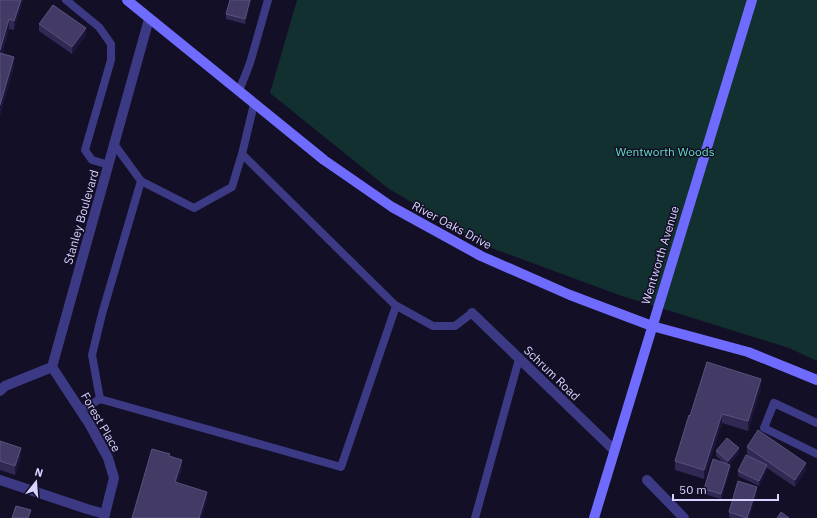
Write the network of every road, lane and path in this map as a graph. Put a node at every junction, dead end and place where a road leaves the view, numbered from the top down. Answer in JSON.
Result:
{"nodes":[{"id":1,"x":66,"y":0,"type":"edge"},
{"id":2,"x":127,"y":0,"type":"edge"},
{"id":3,"x":268,"y":0,"type":"edge"},
{"id":4,"x":752,"y":0,"type":"edge"},
{"id":5,"x":149,"y":19,"type":"junction"},
{"id":6,"x":239,"y":91,"type":"junction"},
{"id":7,"x":254,"y":104,"type":"junction"},
{"id":8,"x":114,"y":144,"type":"junction"},
{"id":9,"x":242,"y":154,"type":"junction"},
{"id":10,"x":109,"y":165,"type":"junction"},
{"id":11,"x":141,"y":181,"type":"junction"},
{"id":12,"x":395,"y":305,"type":"junction"},
{"id":13,"x":472,"y":314,"type":"joint"},
{"id":14,"x":652,"y":326,"type":"junction"},
{"id":15,"x":519,"y":358,"type":"junction"},
{"id":16,"x":52,"y":367,"type":"junction"},
{"id":17,"x":817,"y":380,"type":"edge"},
{"id":18,"x":0,"y":391,"type":"edge"},
{"id":19,"x":100,"y":400,"type":"junction"},
{"id":20,"x":80,"y":410,"type":"junction"},
{"id":21,"x":817,"y":423,"type":"edge"},
{"id":22,"x":614,"y":450,"type":"junction"},
{"id":23,"x":817,"y":454,"type":"edge"},
{"id":24,"x":0,"y":480,"type":"edge"},
{"id":25,"x":647,"y":480,"type":"dead end"},
{"id":26,"x":105,"y":516,"type":"edge"},
{"id":27,"x":474,"y":518,"type":"edge"},
{"id":28,"x":594,"y":518,"type":"edge"},
{"id":29,"x":684,"y":518,"type":"edge"}],
"edges":[{"from":1,"to":10,"type":"lane"},
{"from":2,"to":5,"type":"main road","name":"River Oaks Drive"},
{"from":3,"to":6,"type":"lane"},
{"from":4,"to":14,"type":"main road","name":"Wentworth Avenue"},
{"from":5,"to":6,"type":"main road","name":"River Oaks Drive"},
{"from":5,"to":8,"type":"street","name":"Stanley Boulevard"},
{"from":6,"to":7,"type":"main road","name":"River Oaks Drive"},
{"from":7,"to":9,"type":"lane"},
{"from":7,"to":14,"type":"main road","name":"River Oaks Drive"},
{"from":8,"to":10,"type":"street","name":"Stanley Boulevard"},
{"from":8,"to":11,"type":"lane"},
{"from":9,"to":11,"type":"lane"},
{"from":9,"to":12,"type":"lane"},
{"from":10,"to":16,"type":"street","name":"Stanley Boulevard"},
{"from":11,"to":19,"type":"lane"},
{"from":12,"to":13,"type":"lane"},
{"from":12,"to":19,"type":"lane"},
{"from":13,"to":15,"type":"street","name":"Schrum Road"},
{"from":14,"to":17,"type":"main road","name":"River Oaks Drive"},
{"from":14,"to":22,"type":"main road","name":"Wentworth Avenue"},
{"from":15,"to":22,"type":"street","name":"Schrum Road"},
{"from":15,"to":27,"type":"lane"},
{"from":16,"to":18,"type":"street"},
{"from":16,"to":20,"type":"street","name":"Forest Place"},
{"from":19,"to":20,"type":"lane"},
{"from":20,"to":26,"type":"street","name":"Forest Place"},
{"from":21,"to":23,"type":"lane"},
{"from":22,"to":28,"type":"main road","name":"Wentworth Avenue"},
{"from":24,"to":26,"type":"street"},
{"from":25,"to":29,"type":"street"}]}
